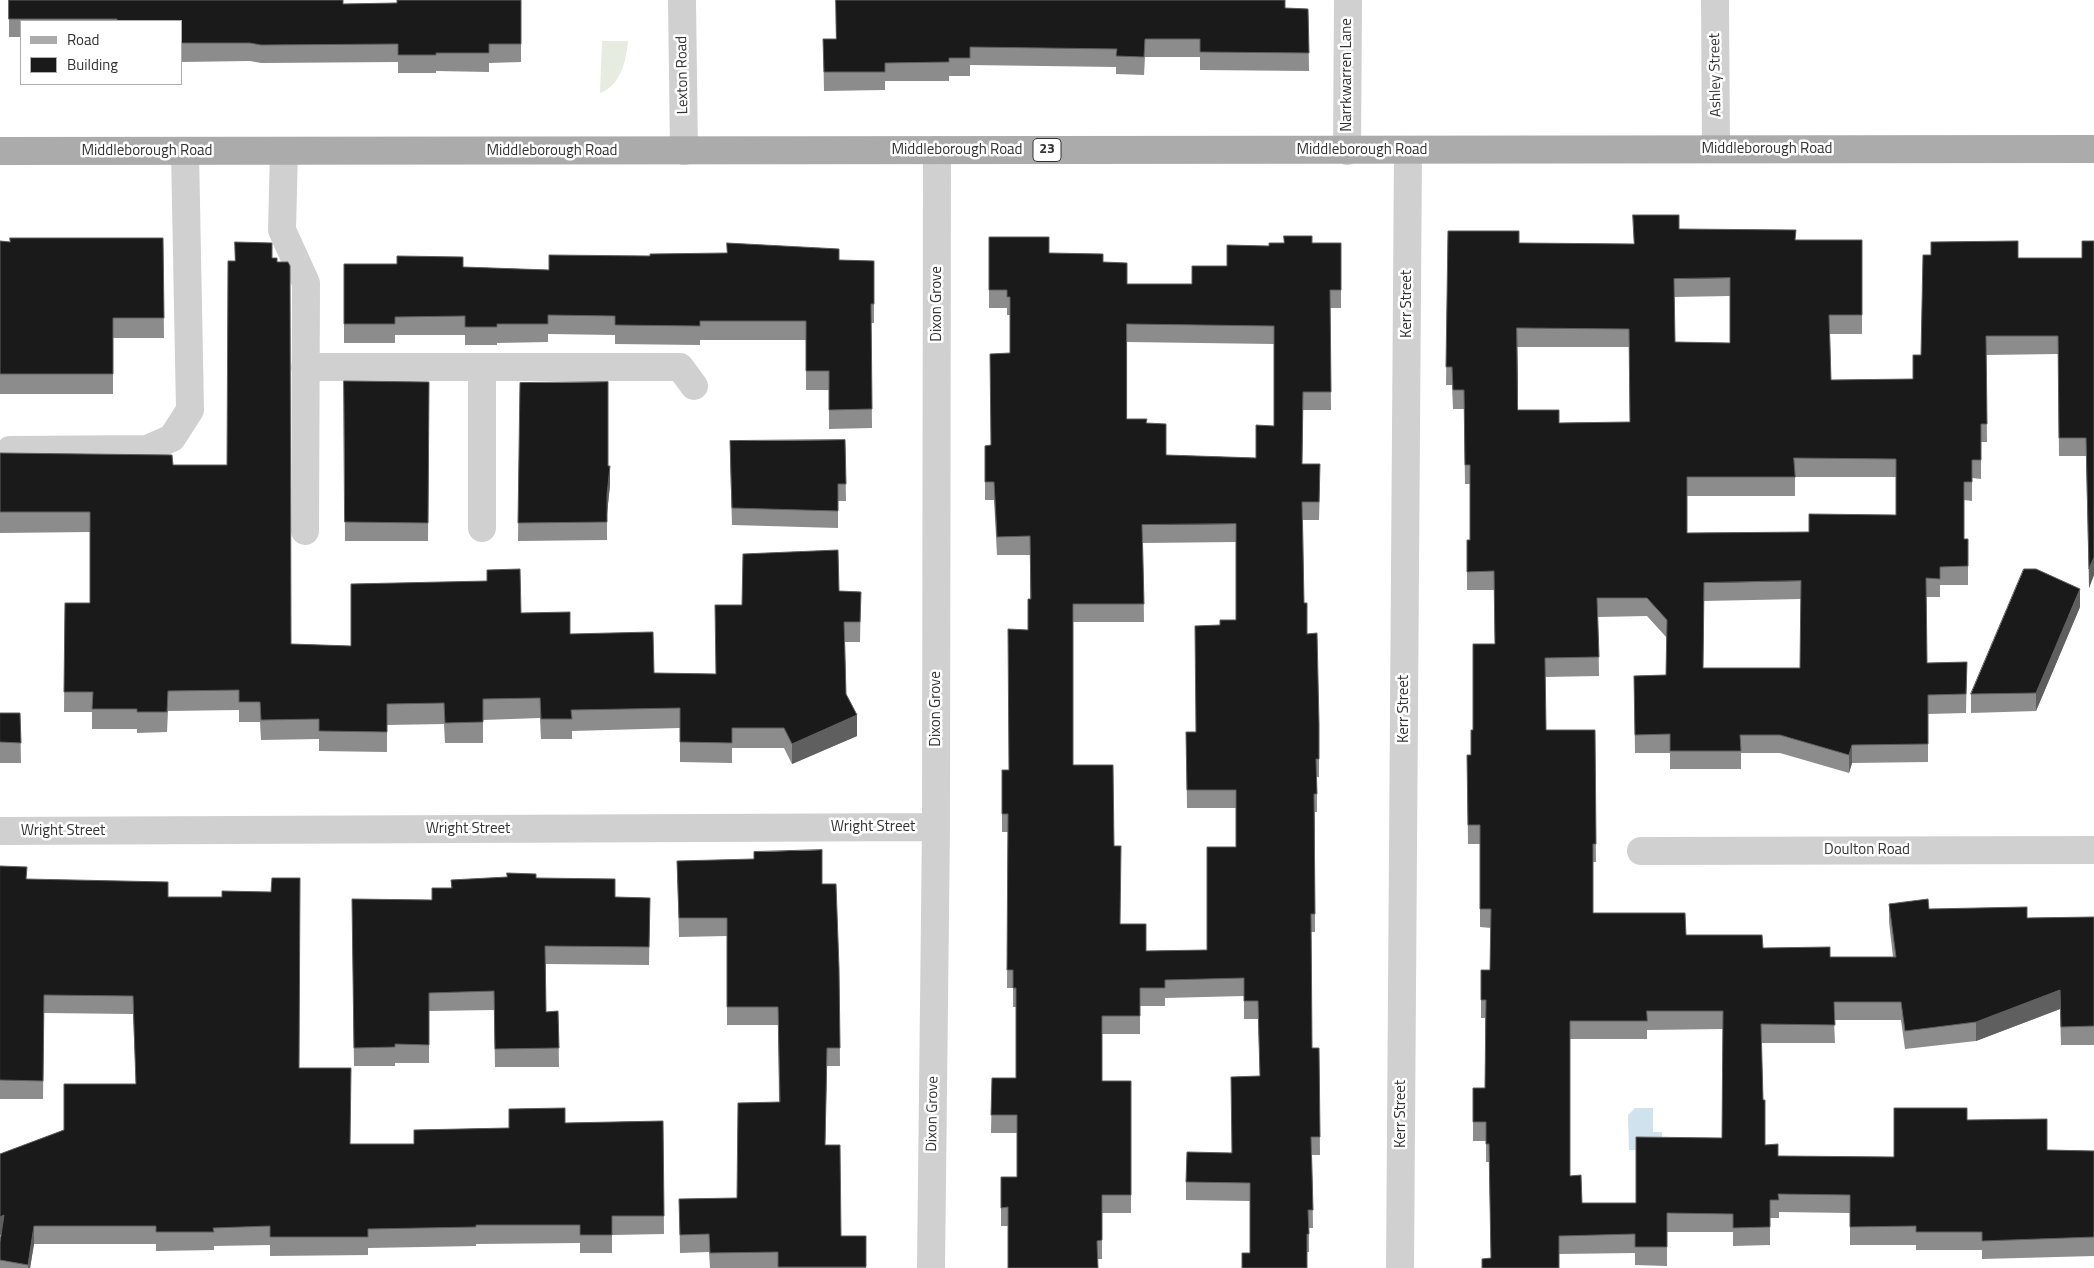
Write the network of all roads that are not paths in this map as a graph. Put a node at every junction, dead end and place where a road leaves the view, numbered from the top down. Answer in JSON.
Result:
{"nodes":[{"id":1,"x":682,"y":0,"type":"edge"},
{"id":2,"x":1348,"y":0,"type":"edge"},
{"id":3,"x":1715,"y":0,"type":"edge"},
{"id":4,"x":1716,"y":149,"type":"junction"},
{"id":5,"x":2094,"y":149,"type":"edge"},
{"id":6,"x":937,"y":150,"type":"junction"},
{"id":7,"x":1408,"y":150,"type":"junction"},
{"id":8,"x":0,"y":151,"type":"edge"},
{"id":9,"x":185,"y":151,"type":"junction"},
{"id":10,"x":284,"y":151,"type":"junction"},
{"id":11,"x":684,"y":151,"type":"junction"},
{"id":12,"x":1347,"y":151,"type":"junction"},
{"id":13,"x":305,"y":367,"type":"junction"},
{"id":14,"x":482,"y":367,"type":"junction"},
{"id":15,"x":694,"y":386,"type":"dead end"},
{"id":16,"x":10,"y":450,"type":"dead end"},
{"id":17,"x":482,"y":528,"type":"dead end"},
{"id":18,"x":305,"y":531,"type":"dead end"},
{"id":19,"x":936,"y":827,"type":"junction"},
{"id":20,"x":0,"y":831,"type":"edge"},
{"id":21,"x":2094,"y":850,"type":"edge"},
{"id":22,"x":1641,"y":851,"type":"dead end"},
{"id":23,"x":931,"y":1268,"type":"edge"},
{"id":24,"x":1400,"y":1268,"type":"edge"}],
"edges":[{"from":1,"to":11,"type":"street","name":"Lexton Road"},
{"from":2,"to":12,"type":"street","name":"Narrkwarren Lane"},
{"from":3,"to":4,"type":"street","name":"Ashley Street"},
{"from":4,"to":5,"type":"main road","name":"Middleborough Road","number":"23"},
{"from":4,"to":7,"type":"main road","name":"Middleborough Road","number":"23"},
{"from":6,"to":11,"type":"main road","name":"Middleborough Road","number":"23"},
{"from":6,"to":12,"type":"main road","name":"Middleborough Road","number":"23"},
{"from":6,"to":19,"type":"street","name":"Dixon Grove"},
{"from":7,"to":12,"type":"main road","name":"Middleborough Road","number":"23"},
{"from":7,"to":24,"type":"street","name":"Kerr Street"},
{"from":8,"to":9,"type":"main road","name":"Middleborough Road","number":"23"},
{"from":9,"to":10,"type":"main road","name":"Middleborough Road","number":"23"},
{"from":9,"to":16,"type":"street"},
{"from":10,"to":11,"type":"main road","name":"Middleborough Road","number":"23"},
{"from":10,"to":13,"type":"street"},
{"from":13,"to":14,"type":"street"},
{"from":13,"to":18,"type":"street"},
{"from":14,"to":15,"type":"street"},
{"from":14,"to":17,"type":"street"},
{"from":19,"to":20,"type":"street","name":"Wright Street"},
{"from":19,"to":23,"type":"street","name":"Dixon Grove"},
{"from":21,"to":22,"type":"street","name":"Doulton Road"}]}
